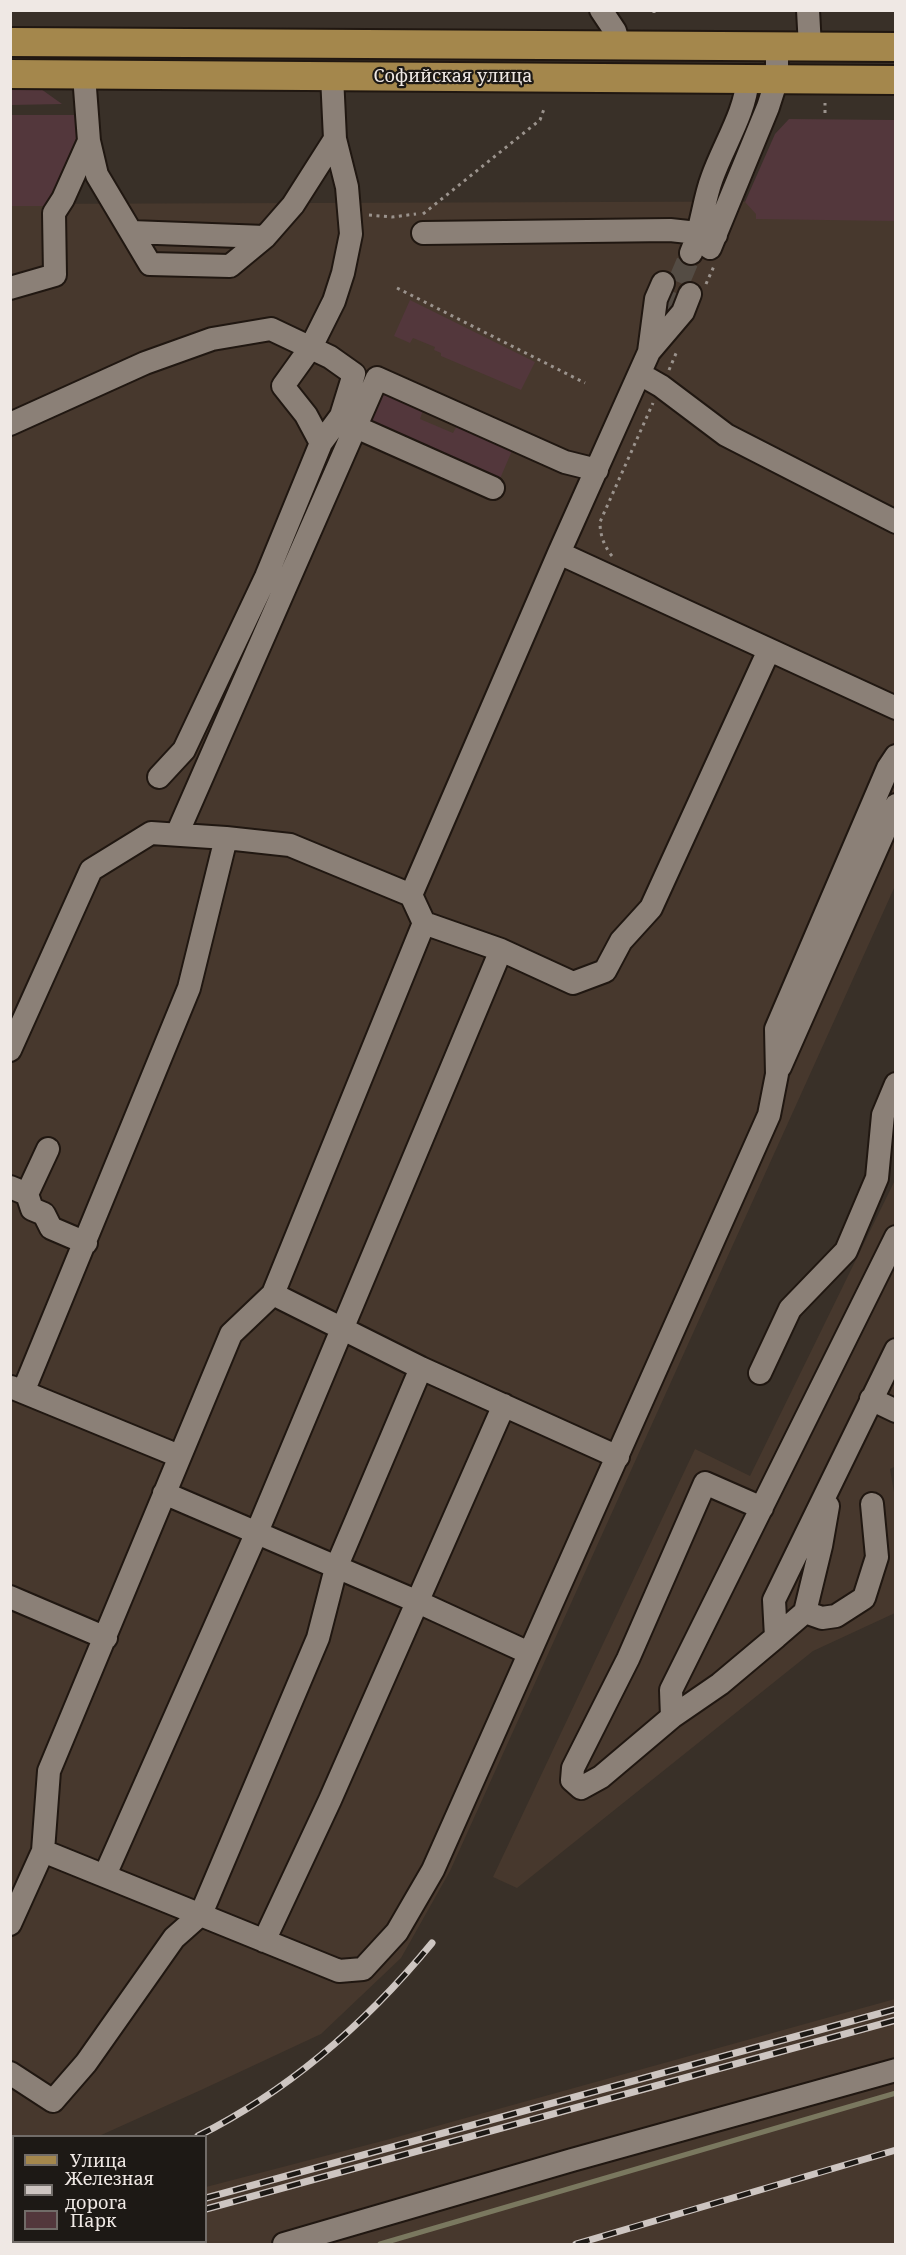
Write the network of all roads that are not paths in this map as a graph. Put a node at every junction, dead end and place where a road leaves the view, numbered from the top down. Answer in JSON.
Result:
{"nodes":[{"id":1,"x":601,"y":10,"type":"edge"},
{"id":2,"x":808,"y":10,"type":"edge"},
{"id":3,"x":10,"y":42,"type":"edge"},
{"id":4,"x":619,"y":45,"type":"junction"},
{"id":5,"x":777,"y":46,"type":"junction"},
{"id":6,"x":810,"y":47,"type":"junction"},
{"id":7,"x":896,"y":47,"type":"edge"},
{"id":8,"x":10,"y":74,"type":"edge"},
{"id":9,"x":84,"y":75,"type":"junction"},
{"id":10,"x":332,"y":76,"type":"junction"},
{"id":11,"x":748,"y":78,"type":"junction"},
{"id":12,"x":777,"y":79,"type":"junction"},
{"id":13,"x":896,"y":80,"type":"edge"},
{"id":14,"x":335,"y":139,"type":"junction"},
{"id":15,"x":89,"y":141,"type":"junction"},
{"id":16,"x":131,"y":232,"type":"junction"},
{"id":17,"x":423,"y":233,"type":"dead end"},
{"id":18,"x":265,"y":237,"type":"junction"},
{"id":19,"x":702,"y":243,"type":"junction"},
{"id":20,"x":663,"y":282,"type":"dead end"},
{"id":21,"x":10,"y":288,"type":"edge"},
{"id":22,"x":698,"y":291,"type":"road end"},
{"id":23,"x":310,"y":347,"type":"junction"},
{"id":24,"x":650,"y":352,"type":"junction"},
{"id":25,"x":640,"y":374,"type":"junction"},
{"id":26,"x":10,"y":424,"type":"edge"},
{"id":27,"x":356,"y":427,"type":"junction"},
{"id":28,"x":321,"y":443,"type":"junction"},
{"id":29,"x":597,"y":470,"type":"junction"},
{"id":30,"x":493,"y":488,"type":"dead end"},
{"id":31,"x":896,"y":522,"type":"edge"},
{"id":32,"x":559,"y":553,"type":"junction"},
{"id":33,"x":769,"y":650,"type":"junction"},
{"id":34,"x":896,"y":708,"type":"edge"},
{"id":35,"x":896,"y":756,"type":"edge"},
{"id":36,"x":159,"y":777,"type":"dead end"},
{"id":37,"x":896,"y":805,"type":"edge"},
{"id":38,"x":177,"y":834,"type":"junction"},
{"id":39,"x":226,"y":838,"type":"junction"},
{"id":40,"x":411,"y":895,"type":"junction"},
{"id":41,"x":424,"y":923,"type":"junction"},
{"id":42,"x":501,"y":950,"type":"junction"},
{"id":43,"x":10,"y":1050,"type":"edge"},
{"id":44,"x":777,"y":1074,"type":"junction"},
{"id":45,"x":896,"y":1084,"type":"edge"},
{"id":46,"x":48,"y":1149,"type":"dead end"},
{"id":47,"x":19,"y":1191,"type":"edge"},
{"id":48,"x":896,"y":1237,"type":"edge"},
{"id":49,"x":86,"y":1243,"type":"junction"},
{"id":50,"x":273,"y":1294,"type":"junction"},
{"id":51,"x":343,"y":1329,"type":"junction"},
{"id":52,"x":896,"y":1350,"type":"edge"},
{"id":53,"x":421,"y":1368,"type":"junction"},
{"id":54,"x":760,"y":1373,"type":"dead end"},
{"id":55,"x":17,"y":1390,"type":"edge"},
{"id":56,"x":871,"y":1399,"type":"junction"},
{"id":57,"x":504,"y":1405,"type":"junction"},
{"id":58,"x":896,"y":1411,"type":"edge"},
{"id":59,"x":179,"y":1456,"type":"junction"},
{"id":60,"x":618,"y":1457,"type":"junction"},
{"id":61,"x":832,"y":1478,"type":"junction"},
{"id":62,"x":164,"y":1493,"type":"junction"},
{"id":63,"x":872,"y":1504,"type":"dead end"},
{"id":64,"x":762,"y":1508,"type":"junction"},
{"id":65,"x":257,"y":1532,"type":"junction"},
{"id":66,"x":336,"y":1568,"type":"junction"},
{"id":67,"x":10,"y":1597,"type":"edge"},
{"id":68,"x":418,"y":1602,"type":"junction"},
{"id":69,"x":805,"y":1612,"type":"junction"},
{"id":70,"x":776,"y":1637,"type":"junction"},
{"id":71,"x":106,"y":1638,"type":"junction"},
{"id":72,"x":529,"y":1653,"type":"junction"},
{"id":73,"x":672,"y":1717,"type":"junction"},
{"id":74,"x":44,"y":1851,"type":"junction"},
{"id":75,"x":105,"y":1875,"type":"junction"},
{"id":76,"x":201,"y":1914,"type":"junction"},
{"id":77,"x":10,"y":1924,"type":"edge"},
{"id":78,"x":264,"y":1941,"type":"junction"},
{"id":79,"x":896,"y":2070,"type":"edge"},
{"id":80,"x":10,"y":2073,"type":"edge"},
{"id":81,"x":284,"y":2244,"type":"edge"}],
"edges":[{"from":1,"to":4,"type":"street"},
{"from":2,"to":6,"type":"street"},
{"from":3,"to":4,"type":"main road","name":"Софийская улица"},
{"from":4,"to":5,"type":"main road","name":"Софийская улица"},
{"from":5,"to":6,"type":"main road","name":"Софийская улица"},
{"from":5,"to":12,"type":"street"},
{"from":6,"to":7,"type":"main road","name":"Софийская улица"},
{"from":8,"to":9,"type":"main road","name":"Софийская улица"},
{"from":9,"to":10,"type":"main road","name":"Софийская улица"},
{"from":9,"to":15,"type":"street"},
{"from":10,"to":11,"type":"main road","name":"Софийская улица"},
{"from":10,"to":14,"type":"street"},
{"from":11,"to":12,"type":"main road","name":"Софийская улица"},
{"from":11,"to":19,"type":"street"},
{"from":12,"to":13,"type":"main road","name":"Софийская улица"},
{"from":12,"to":19,"type":"street"},
{"from":14,"to":18,"type":"street"},
{"from":14,"to":23,"type":"street"},
{"from":15,"to":16,"type":"street"},
{"from":15,"to":21,"type":"street"},
{"from":16,"to":18,"type":"street"},
{"from":16,"to":18,"type":"street"},
{"from":17,"to":19,"type":"street"},
{"from":20,"to":24,"type":"street"},
{"from":22,"to":24,"type":"street"},
{"from":23,"to":26,"type":"street"},
{"from":23,"to":28,"type":"street"},
{"from":23,"to":28,"type":"street"},
{"from":24,"to":25,"type":"street"},
{"from":25,"to":29,"type":"street"},
{"from":25,"to":31,"type":"street"},
{"from":27,"to":29,"type":"street"},
{"from":27,"to":30,"type":"street"},
{"from":27,"to":38,"type":"street"},
{"from":28,"to":36,"type":"street"},
{"from":29,"to":32,"type":"street"},
{"from":32,"to":33,"type":"street"},
{"from":32,"to":40,"type":"street"},
{"from":33,"to":34,"type":"street"},
{"from":33,"to":42,"type":"street"},
{"from":35,"to":44,"type":"street"},
{"from":37,"to":44,"type":"street"},
{"from":38,"to":39,"type":"street"},
{"from":38,"to":43,"type":"street"},
{"from":39,"to":40,"type":"street"},
{"from":39,"to":49,"type":"street"},
{"from":40,"to":41,"type":"street"},
{"from":41,"to":42,"type":"street"},
{"from":41,"to":50,"type":"street"},
{"from":42,"to":51,"type":"street"},
{"from":44,"to":60,"type":"street"},
{"from":45,"to":54,"type":"street"},
{"from":46,"to":47,"type":"street"},
{"from":47,"to":49,"type":"street"},
{"from":48,"to":64,"type":"street"},
{"from":49,"to":55,"type":"street"},
{"from":50,"to":51,"type":"street"},
{"from":50,"to":59,"type":"street"},
{"from":51,"to":53,"type":"street"},
{"from":51,"to":65,"type":"street"},
{"from":52,"to":56,"type":"street"},
{"from":53,"to":57,"type":"street"},
{"from":53,"to":66,"type":"street"},
{"from":55,"to":59,"type":"street"},
{"from":56,"to":58,"type":"street"},
{"from":56,"to":61,"type":"street"},
{"from":57,"to":60,"type":"street"},
{"from":57,"to":68,"type":"street"},
{"from":59,"to":62,"type":"street"},
{"from":60,"to":72,"type":"street"},
{"from":61,"to":69,"type":"street"},
{"from":61,"to":70,"type":"street"},
{"from":62,"to":65,"type":"street"},
{"from":62,"to":71,"type":"street"},
{"from":63,"to":69,"type":"street"},
{"from":64,"to":73,"type":"street"},
{"from":64,"to":73,"type":"street"},
{"from":65,"to":66,"type":"street"},
{"from":65,"to":75,"type":"street"},
{"from":66,"to":68,"type":"street"},
{"from":66,"to":76,"type":"street"},
{"from":67,"to":71,"type":"street"},
{"from":68,"to":72,"type":"street"},
{"from":68,"to":78,"type":"street"},
{"from":69,"to":70,"type":"street"},
{"from":70,"to":73,"type":"street"},
{"from":71,"to":74,"type":"street"},
{"from":72,"to":78,"type":"street"},
{"from":74,"to":75,"type":"street"},
{"from":74,"to":77,"type":"street"},
{"from":75,"to":76,"type":"street"},
{"from":76,"to":78,"type":"street"},
{"from":76,"to":80,"type":"street"},
{"from":79,"to":81,"type":"street"}]}
